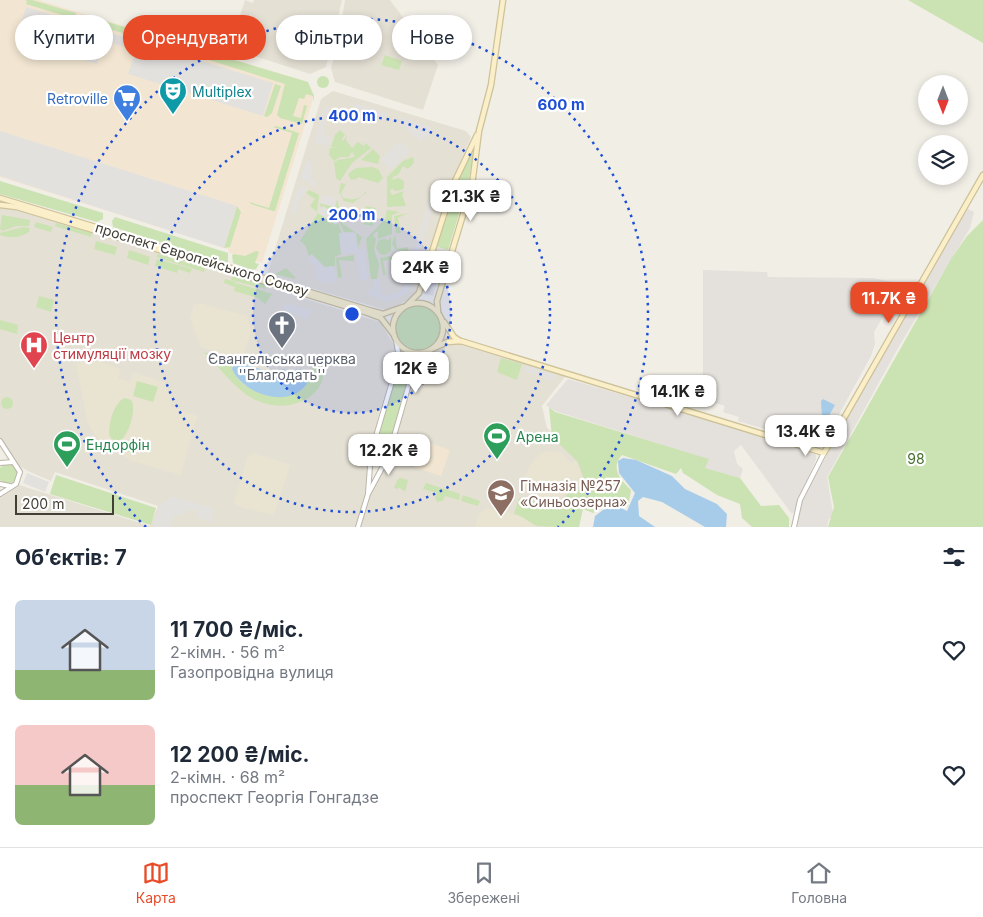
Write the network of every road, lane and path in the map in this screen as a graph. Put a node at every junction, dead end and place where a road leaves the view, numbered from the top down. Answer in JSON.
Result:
{"nodes":[{"id":1,"x":503,"y":0,"type":"edge"},
{"id":2,"x":479,"y":132,"type":"junction"},
{"id":3,"x":983,"y":175,"type":"edge"},
{"id":4,"x":0,"y":198,"type":"edge"},
{"id":5,"x":0,"y":205,"type":"edge"},
{"id":6,"x":405,"y":306,"type":"junction"},
{"id":7,"x":438,"y":312,"type":"junction"},
{"id":8,"x":442,"y":320,"type":"junction"},
{"id":9,"x":395,"y":338,"type":"junction"},
{"id":10,"x":461,"y":341,"type":"junction"},
{"id":11,"x":430,"y":350,"type":"junction"},
{"id":12,"x":0,"y":441,"type":"edge"},
{"id":13,"x":824,"y":453,"type":"junction"},
{"id":14,"x":370,"y":457,"type":"junction"},
{"id":15,"x":386,"y":461,"type":"junction"},
{"id":16,"x":13,"y":462,"type":"junction"},
{"id":17,"x":0,"y":463,"type":"edge"},
{"id":18,"x":0,"y":484,"type":"edge"},
{"id":19,"x":12,"y":486,"type":"junction"},
{"id":20,"x":0,"y":494,"type":"edge"},
{"id":21,"x":368,"y":494,"type":"junction"},
{"id":22,"x":358,"y":527,"type":"edge"},
{"id":23,"x":794,"y":527,"type":"edge"}],
"edges":[{"from":1,"to":2,"type":"main road"},
{"from":2,"to":6,"type":"main road"},
{"from":2,"to":7,"type":"main road"},
{"from":3,"to":13,"type":"main road"},
{"from":4,"to":6,"type":"main road","name":"проспект Європейського Союзу"},
{"from":5,"to":9,"type":"main road","name":"проспект Європейського Союзу"},
{"from":6,"to":7,"type":"main road"},
{"from":6,"to":9,"type":"main road"},
{"from":7,"to":8,"type":"main road"},
{"from":8,"to":10,"type":"main road"},
{"from":8,"to":11,"type":"main road"},
{"from":9,"to":11,"type":"main road"},
{"from":9,"to":14,"type":"street"},
{"from":10,"to":11,"type":"main road"},
{"from":10,"to":13,"type":"main road"},
{"from":11,"to":15,"type":"street"},
{"from":12,"to":16,"type":"street"},
{"from":13,"to":23,"type":"street"},
{"from":14,"to":15,"type":"street"},
{"from":14,"to":21,"type":"street"},
{"from":15,"to":21,"type":"street"},
{"from":16,"to":17,"type":"street"},
{"from":16,"to":19,"type":"street"},
{"from":18,"to":19,"type":"street"},
{"from":19,"to":20,"type":"street"},
{"from":21,"to":22,"type":"street"}]}
